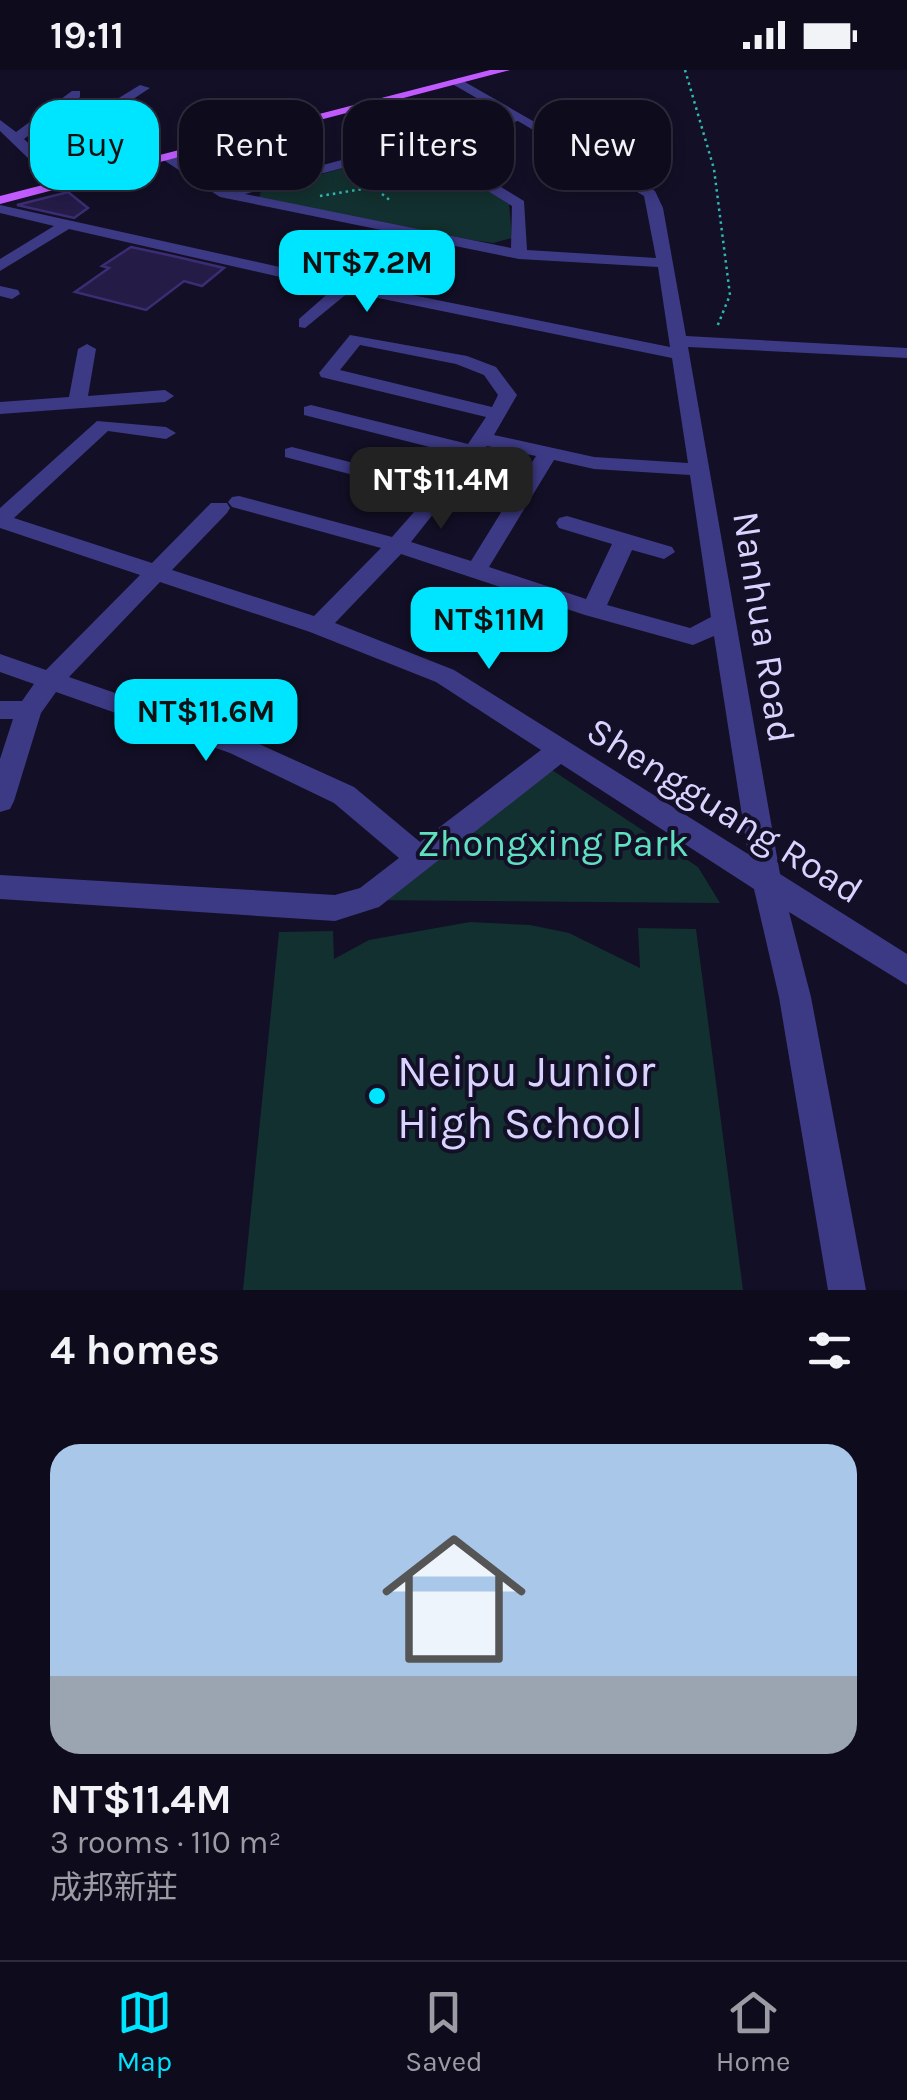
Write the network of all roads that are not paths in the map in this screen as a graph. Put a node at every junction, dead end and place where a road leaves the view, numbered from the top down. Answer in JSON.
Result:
{"nodes":[{"id":1,"x":504,"y":70,"type":"edge"},
{"id":2,"x":458,"y":82,"type":"junction"},
{"id":3,"x":144,"y":88,"type":"dead end"},
{"id":4,"x":76,"y":94,"type":"dead end"},
{"id":5,"x":124,"y":100,"type":"edge"},
{"id":6,"x":519,"y":116,"type":"junction"},
{"id":7,"x":514,"y":117,"type":"edge"},
{"id":8,"x":0,"y":124,"type":"edge"},
{"id":9,"x":17,"y":138,"type":"junction"},
{"id":10,"x":30,"y":152,"type":"edge"},
{"id":11,"x":166,"y":157,"type":"junction"},
{"id":12,"x":159,"y":159,"type":"edge"},
{"id":13,"x":343,"y":163,"type":"edge"},
{"id":14,"x":39,"y":190,"type":"edge"},
{"id":15,"x":496,"y":190,"type":"edge"},
{"id":16,"x":226,"y":194,"type":"junction"},
{"id":17,"x":0,"y":200,"type":"edge"},
{"id":18,"x":0,"y":209,"type":"edge"},
{"id":19,"x":63,"y":226,"type":"junction"},
{"id":20,"x":408,"y":231,"type":"junction"},
{"id":21,"x":519,"y":254,"type":"junction"},
{"id":22,"x":667,"y":263,"type":"junction"},
{"id":23,"x":0,"y":266,"type":"edge"},
{"id":24,"x":346,"y":286,"type":"junction"},
{"id":25,"x":305,"y":323,"type":"dead end"},
{"id":26,"x":87,"y":349,"type":"dead end"},
{"id":27,"x":680,"y":349,"type":"junction"},
{"id":28,"x":907,"y":353,"type":"edge"},
{"id":29,"x":165,"y":396,"type":"dead end"},
{"id":30,"x":78,"y":402,"type":"junction"},
{"id":31,"x":503,"y":405,"type":"junction"},
{"id":32,"x":0,"y":408,"type":"edge"},
{"id":33,"x":312,"y":411,"type":"dead end"},
{"id":34,"x":166,"y":433,"type":"dead end"},
{"id":35,"x":479,"y":446,"type":"junction"},
{"id":36,"x":292,"y":452,"type":"dead end"},
{"id":37,"x":548,"y":452,"type":"junction"},
{"id":38,"x":701,"y":470,"type":"junction"},
{"id":39,"x":441,"y":492,"type":"junction"},
{"id":40,"x":0,"y":520,"type":"edge"},
{"id":41,"x":568,"y":523,"type":"dead end"},
{"id":42,"x":625,"y":540,"type":"junction"},
{"id":43,"x":397,"y":545,"type":"junction"},
{"id":44,"x":664,"y":552,"type":"dead end"},
{"id":45,"x":477,"y":569,"type":"junction"},
{"id":46,"x":155,"y":572,"type":"junction"},
{"id":47,"x":593,"y":609,"type":"junction"},
{"id":48,"x":725,"y":620,"type":"junction"},
{"id":49,"x":318,"y":626,"type":"junction"},
{"id":50,"x":0,"y":663,"type":"edge"},
{"id":51,"x":51,"y":680,"type":"junction"},
{"id":52,"x":0,"y":710,"type":"edge"},
{"id":53,"x":29,"y":710,"type":"junction"},
{"id":54,"x":560,"y":750,"type":"junction"},
{"id":55,"x":0,"y":801,"type":"edge"},
{"id":56,"x":420,"y":858,"type":"junction"},
{"id":57,"x":766,"y":878,"type":"junction"},
{"id":58,"x":0,"y":887,"type":"edge"},
{"id":59,"x":907,"y":971,"type":"edge"},
{"id":60,"x":847,"y":1290,"type":"edge"}],
"edges":[{"from":1,"to":2,"type":"main road"},
{"from":2,"to":6,"type":"street","name":"Nanhua Road"},
{"from":2,"to":11,"type":"main road"},
{"from":3,"to":5,"type":"street"},
{"from":4,"to":9,"type":"street"},
{"from":6,"to":7,"type":"street"},
{"from":6,"to":22,"type":"street","name":"Nanhua Road"},
{"from":8,"to":9,"type":"street"},
{"from":9,"to":10,"type":"street"},
{"from":11,"to":12,"type":"main road"},
{"from":11,"to":16,"type":"street"},
{"from":13,"to":16,"type":"street"},
{"from":14,"to":17,"type":"main road"},
{"from":15,"to":21,"type":"street"},
{"from":16,"to":20,"type":"street"},
{"from":18,"to":19,"type":"street"},
{"from":19,"to":23,"type":"street"},
{"from":19,"to":24,"type":"street"},
{"from":20,"to":21,"type":"street"},
{"from":20,"to":24,"type":"street"},
{"from":21,"to":22,"type":"street"},
{"from":22,"to":27,"type":"street","name":"Nanhua Road"},
{"from":24,"to":25,"type":"street"},
{"from":24,"to":27,"type":"street"},
{"from":26,"to":30,"type":"street"},
{"from":27,"to":28,"type":"street"},
{"from":27,"to":38,"type":"street","name":"Nanhua Road"},
{"from":29,"to":30,"type":"street"},
{"from":30,"to":32,"type":"street"},
{"from":31,"to":31,"type":"street"},
{"from":31,"to":35,"type":"street"},
{"from":33,"to":35,"type":"street"},
{"from":34,"to":40,"type":"street"},
{"from":35,"to":37,"type":"street"},
{"from":35,"to":39,"type":"street"},
{"from":36,"to":39,"type":"street"},
{"from":37,"to":38,"type":"street"},
{"from":37,"to":45,"type":"street"},
{"from":38,"to":48,"type":"street","name":"Nanhua Road"},
{"from":39,"to":43,"type":"street"},
{"from":40,"to":46,"type":"street","name":"Shengguang Road"},
{"from":41,"to":42,"type":"street"},
{"from":42,"to":44,"type":"street"},
{"from":42,"to":47,"type":"street"},
{"from":43,"to":45,"type":"street"},
{"from":43,"to":46,"type":"street"},
{"from":43,"to":49,"type":"street"},
{"from":45,"to":47,"type":"street"},
{"from":46,"to":49,"type":"street","name":"Shengguang Road"},
{"from":46,"to":51,"type":"street"},
{"from":47,"to":48,"type":"street"},
{"from":48,"to":57,"type":"street","name":"Nanhua Road"},
{"from":49,"to":54,"type":"street","name":"Shengguang Road"},
{"from":50,"to":51,"type":"street"},
{"from":51,"to":53,"type":"street"},
{"from":51,"to":56,"type":"street"},
{"from":52,"to":53,"type":"street"},
{"from":53,"to":55,"type":"street"},
{"from":54,"to":56,"type":"street"},
{"from":54,"to":57,"type":"street","name":"Shengguang Road"},
{"from":56,"to":58,"type":"street"},
{"from":57,"to":59,"type":"street","name":"Shengguang Road"},
{"from":57,"to":60,"type":"street","name":"Nanhua Road"}]}
